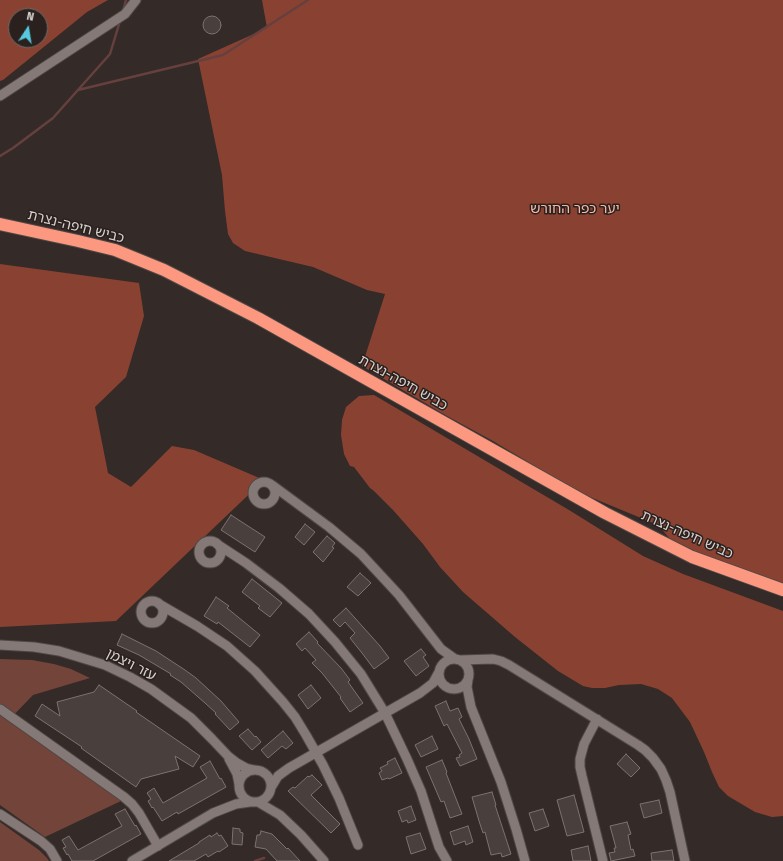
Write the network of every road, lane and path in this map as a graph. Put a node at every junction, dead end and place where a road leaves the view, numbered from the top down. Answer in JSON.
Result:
{"nodes":[{"id":1,"x":136,"y":0,"type":"edge"},
{"id":2,"x":0,"y":96,"type":"edge"},
{"id":3,"x":0,"y":224,"type":"edge"},
{"id":4,"x":272,"y":485,"type":"junction"},
{"id":5,"x":273,"y":500,"type":"junction"},
{"id":6,"x":294,"y":501,"type":"junction"},
{"id":7,"x":217,"y":544,"type":"junction"},
{"id":8,"x":219,"y":559,"type":"junction"},
{"id":9,"x":242,"y":560,"type":"junction"},
{"id":10,"x":783,"y":590,"type":"edge"},
{"id":11,"x":159,"y":604,"type":"junction"},
{"id":12,"x":176,"y":614,"type":"junction"},
{"id":13,"x":162,"y":616,"type":"junction"},
{"id":14,"x":428,"y":633,"type":"junction"},
{"id":15,"x":0,"y":645,"type":"edge"},
{"id":16,"x":458,"y":659,"type":"junction"},
{"id":17,"x":497,"y":660,"type":"junction"},
{"id":18,"x":440,"y":669,"type":"junction"},
{"id":19,"x":469,"y":678,"type":"junction"},
{"id":20,"x":450,"y":688,"type":"junction"},
{"id":21,"x":420,"y":694,"type":"junction"},
{"id":22,"x":0,"y":709,"type":"edge"},
{"id":23,"x":472,"y":709,"type":"junction"},
{"id":24,"x":385,"y":713,"type":"junction"},
{"id":25,"x":597,"y":719,"type":"junction"},
{"id":26,"x":316,"y":753,"type":"junction"},
{"id":27,"x":228,"y":756,"type":"junction"},
{"id":28,"x":289,"y":768,"type":"junction"},
{"id":29,"x":254,"y":770,"type":"junction"},
{"id":30,"x":265,"y":773,"type":"junction"},
{"id":31,"x":240,"y":787,"type":"junction"},
{"id":32,"x":271,"y":790,"type":"junction"},
{"id":33,"x":254,"y":802,"type":"junction"},
{"id":34,"x":225,"y":808,"type":"junction"},
{"id":35,"x":0,"y":814,"type":"edge"},
{"id":36,"x":280,"y":815,"type":"junction"},
{"id":37,"x":358,"y":845,"type":"dead end"},
{"id":38,"x":158,"y":846,"type":"junction"},
{"id":39,"x":439,"y":847,"type":"junction"},
{"id":40,"x":524,"y":860,"type":"edge"},
{"id":41,"x":57,"y":861,"type":"edge"},
{"id":42,"x":132,"y":861,"type":"edge"},
{"id":43,"x":324,"y":861,"type":"edge"},
{"id":44,"x":440,"y":861,"type":"edge"},
{"id":45,"x":447,"y":861,"type":"edge"},
{"id":46,"x":603,"y":861,"type":"edge"},
{"id":47,"x":685,"y":861,"type":"edge"}],
"edges":[{"from":1,"to":2,"type":"street"},
{"from":3,"to":10,"type":"highway","name":"כביש חיפה-נצרת"},
{"from":4,"to":5,"type":"street"},
{"from":4,"to":5,"type":"street"},
{"from":4,"to":6,"type":"street"},
{"from":5,"to":6,"type":"street"},
{"from":6,"to":14,"type":"street"},
{"from":7,"to":8,"type":"street"},
{"from":7,"to":8,"type":"street"},
{"from":7,"to":9,"type":"street"},
{"from":8,"to":9,"type":"street"},
{"from":9,"to":24,"type":"street"},
{"from":11,"to":12,"type":"street"},
{"from":11,"to":13,"type":"street"},
{"from":11,"to":13,"type":"street"},
{"from":12,"to":13,"type":"street"},
{"from":12,"to":26,"type":"street"},
{"from":14,"to":16,"type":"street"},
{"from":14,"to":18,"type":"street"},
{"from":15,"to":27,"type":"street","name":"עזר ויצמן"},
{"from":16,"to":17,"type":"street"},
{"from":16,"to":18,"type":"street"},
{"from":16,"to":19,"type":"street"},
{"from":17,"to":19,"type":"street"},
{"from":17,"to":25,"type":"street"},
{"from":18,"to":20,"type":"street"},
{"from":18,"to":21,"type":"street"},
{"from":19,"to":20,"type":"street"},
{"from":19,"to":23,"type":"street"},
{"from":20,"to":21,"type":"street"},
{"from":20,"to":23,"type":"street"},
{"from":21,"to":24,"type":"street"},
{"from":22,"to":38,"type":"street"},
{"from":23,"to":40,"type":"street"},
{"from":24,"to":26,"type":"street"},
{"from":24,"to":39,"type":"street"},
{"from":25,"to":46,"type":"street"},
{"from":25,"to":47,"type":"street"},
{"from":26,"to":28,"type":"street"},
{"from":26,"to":37,"type":"street"},
{"from":27,"to":29,"type":"street"},
{"from":27,"to":31,"type":"street"},
{"from":28,"to":30,"type":"street"},
{"from":28,"to":32,"type":"street"},
{"from":29,"to":30,"type":"street"},
{"from":29,"to":31,"type":"street"},
{"from":30,"to":32,"type":"street"},
{"from":31,"to":33,"type":"street"},
{"from":31,"to":34,"type":"street"},
{"from":32,"to":33,"type":"street"},
{"from":32,"to":36,"type":"street"},
{"from":33,"to":34,"type":"street"},
{"from":33,"to":36,"type":"street"},
{"from":34,"to":38,"type":"street"},
{"from":35,"to":41,"type":"street"},
{"from":36,"to":43,"type":"street"},
{"from":38,"to":42,"type":"street"},
{"from":39,"to":44,"type":"street"},
{"from":39,"to":45,"type":"street"}]}
